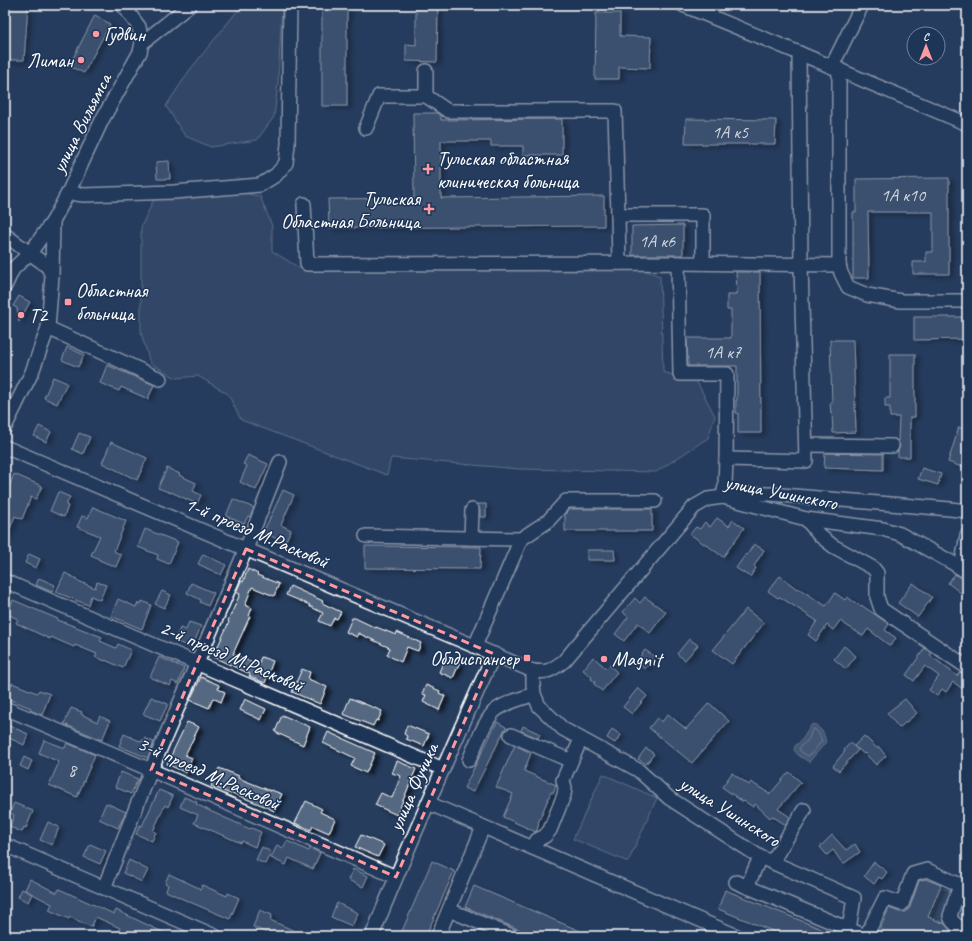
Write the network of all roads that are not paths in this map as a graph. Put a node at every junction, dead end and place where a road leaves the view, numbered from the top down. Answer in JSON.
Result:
{"nodes":[{"id":1,"x":123,"y":5,"type":"edge"},
{"id":2,"x":190,"y":5,"type":"edge"},
{"id":3,"x":290,"y":5,"type":"edge"},
{"id":4,"x":683,"y":5,"type":"edge"},
{"id":5,"x":862,"y":5,"type":"edge"},
{"id":6,"x":142,"y":43,"type":"junction"},
{"id":7,"x":799,"y":52,"type":"junction"},
{"id":8,"x":835,"y":68,"type":"junction"},
{"id":9,"x":426,"y":71,"type":"dead end"},
{"id":10,"x":426,"y":96,"type":"junction"},
{"id":11,"x":967,"y":124,"type":"edge"},
{"id":12,"x":366,"y":128,"type":"dead end"},
{"id":13,"x":68,"y":193,"type":"junction"},
{"id":14,"x":304,"y":204,"type":"dead end"},
{"id":15,"x":618,"y":215,"type":"junction"},
{"id":16,"x":53,"y":221,"type":"junction"},
{"id":17,"x":5,"y":235,"type":"edge"},
{"id":18,"x":30,"y":253,"type":"junction"},
{"id":19,"x":618,"y":263,"type":"junction"},
{"id":20,"x":678,"y":263,"type":"junction"},
{"id":21,"x":703,"y":263,"type":"junction"},
{"id":22,"x":801,"y":264,"type":"junction"},
{"id":23,"x":839,"y":265,"type":"junction"},
{"id":24,"x":52,"y":276,"type":"junction"},
{"id":25,"x":5,"y":286,"type":"edge"},
{"id":26,"x":967,"y":301,"type":"edge"},
{"id":27,"x":48,"y":328,"type":"junction"},
{"id":28,"x":160,"y":380,"type":"dead end"},
{"id":29,"x":5,"y":427,"type":"edge"},
{"id":30,"x":806,"y":445,"type":"junction"},
{"id":31,"x":892,"y":446,"type":"dead end"},
{"id":32,"x":5,"y":447,"type":"edge"},
{"id":33,"x":726,"y":459,"type":"junction"},
{"id":34,"x":280,"y":462,"type":"dead end"},
{"id":35,"x":723,"y":497,"type":"junction"},
{"id":36,"x":655,"y":501,"type":"dead end"},
{"id":37,"x":472,"y":510,"type":"dead end"},
{"id":38,"x":967,"y":512,"type":"edge"},
{"id":39,"x":806,"y":519,"type":"junction"},
{"id":40,"x":967,"y":535,"type":"edge"},
{"id":41,"x":366,"y":536,"type":"dead end"},
{"id":42,"x":472,"y":538,"type":"junction"},
{"id":43,"x":521,"y":539,"type":"junction"},
{"id":44,"x":246,"y":549,"type":"junction"},
{"id":45,"x":962,"y":564,"type":"edge"},
{"id":46,"x":5,"y":580,"type":"edge"},
{"id":47,"x":475,"y":646,"type":"junction"},
{"id":48,"x":494,"y":654,"type":"junction"},
{"id":49,"x":197,"y":663,"type":"junction"},
{"id":50,"x":967,"y":667,"type":"edge"},
{"id":51,"x":533,"y":671,"type":"junction"},
{"id":52,"x":534,"y":694,"type":"junction"},
{"id":53,"x":5,"y":708,"type":"edge"},
{"id":54,"x":511,"y":735,"type":"dead end"},
{"id":55,"x":581,"y":739,"type":"junction"},
{"id":56,"x":469,"y":760,"type":"dead end"},
{"id":57,"x":571,"y":761,"type":"junction"},
{"id":58,"x":443,"y":769,"type":"junction"},
{"id":59,"x":151,"y":770,"type":"junction"},
{"id":60,"x":428,"y":803,"type":"junction"},
{"id":61,"x":804,"y":810,"type":"dead end"},
{"id":62,"x":483,"y":827,"type":"junction"},
{"id":63,"x":5,"y":845,"type":"edge"},
{"id":64,"x":533,"y":848,"type":"junction"},
{"id":65,"x":760,"y":857,"type":"junction"},
{"id":66,"x":772,"y":862,"type":"junction"},
{"id":67,"x":396,"y":877,"type":"junction"},
{"id":68,"x":964,"y":887,"type":"edge"},
{"id":69,"x":104,"y":888,"type":"junction"},
{"id":70,"x":449,"y":910,"type":"junction"},
{"id":71,"x":967,"y":930,"type":"edge"},
{"id":72,"x":848,"y":932,"type":"edge"},
{"id":73,"x":724,"y":933,"type":"edge"},
{"id":74,"x":215,"y":936,"type":"edge"},
{"id":75,"x":372,"y":936,"type":"edge"},
{"id":76,"x":438,"y":936,"type":"edge"},
{"id":77,"x":512,"y":936,"type":"edge"},
{"id":78,"x":737,"y":936,"type":"edge"},
{"id":79,"x":866,"y":936,"type":"edge"}],
"edges":[{"from":1,"to":6,"type":"street"},
{"from":2,"to":6,"type":"street"},
{"from":3,"to":13,"type":"street"},
{"from":4,"to":7,"type":"street"},
{"from":5,"to":8,"type":"street"},
{"from":6,"to":13,"type":"street","name":"улица Вильямса"},
{"from":7,"to":8,"type":"street"},
{"from":7,"to":22,"type":"street"},
{"from":8,"to":11,"type":"street"},
{"from":8,"to":23,"type":"street"},
{"from":9,"to":10,"type":"street"},
{"from":10,"to":12,"type":"street"},
{"from":10,"to":15,"type":"street"},
{"from":13,"to":16,"type":"street","name":"улица Вильямса"},
{"from":14,"to":19,"type":"street"},
{"from":15,"to":19,"type":"street"},
{"from":15,"to":21,"type":"street"},
{"from":16,"to":18,"type":"street","name":"улица Вильямса"},
{"from":16,"to":24,"type":"street","name":"улица Вильямса"},
{"from":17,"to":18,"type":"street"},
{"from":18,"to":24,"type":"street"},
{"from":18,"to":25,"type":"street","name":"улица Вильямса"},
{"from":19,"to":20,"type":"street"},
{"from":20,"to":21,"type":"street"},
{"from":20,"to":33,"type":"street"},
{"from":21,"to":22,"type":"street"},
{"from":22,"to":23,"type":"street"},
{"from":22,"to":30,"type":"street"},
{"from":23,"to":26,"type":"street"},
{"from":24,"to":27,"type":"street","name":"улица Вильямса"},
{"from":27,"to":28,"type":"street"},
{"from":27,"to":29,"type":"street","name":"улица Вильямса"},
{"from":30,"to":31,"type":"street"},
{"from":30,"to":33,"type":"street"},
{"from":32,"to":44,"type":"street","name":"1-й проезд М.Расковой"},
{"from":33,"to":35,"type":"street"},
{"from":34,"to":44,"type":"street"},
{"from":35,"to":38,"type":"street"},
{"from":35,"to":39,"type":"street","name":"улица Ушинского"},
{"from":35,"to":51,"type":"street","name":"улица Ушинского"},
{"from":36,"to":43,"type":"street"},
{"from":37,"to":42,"type":"street"},
{"from":39,"to":45,"type":"street","name":"улица Ушинского"},
{"from":39,"to":50,"type":"street"},
{"from":40,"to":45,"type":"street"},
{"from":41,"to":42,"type":"street"},
{"from":42,"to":43,"type":"street"},
{"from":43,"to":47,"type":"street"},
{"from":44,"to":47,"type":"street","name":"1-й проезд М.Расковой"},
{"from":44,"to":49,"type":"street"},
{"from":46,"to":49,"type":"street","name":"2-й проезд М.Расковой"},
{"from":47,"to":48,"type":"street","name":"1-й проезд М.Расковой"},
{"from":48,"to":51,"type":"street","name":"улица Ушинского"},
{"from":48,"to":58,"type":"street","name":"улица Фучика"},
{"from":49,"to":58,"type":"street","name":"2-й проезд М.Расковой"},
{"from":49,"to":59,"type":"street"},
{"from":51,"to":52,"type":"street","name":"улица Ушинского"},
{"from":52,"to":55,"type":"street","name":"улица Ушинского"},
{"from":52,"to":56,"type":"street"},
{"from":53,"to":59,"type":"street","name":"3-й проезд М.Расковой"},
{"from":54,"to":57,"type":"street"},
{"from":55,"to":57,"type":"street"},
{"from":55,"to":65,"type":"street","name":"улица Ушинского"},
{"from":57,"to":64,"type":"street"},
{"from":58,"to":60,"type":"street","name":"улица Фучика"},
{"from":59,"to":67,"type":"street","name":"3-й проезд М.Расковой"},
{"from":59,"to":69,"type":"street"},
{"from":60,"to":62,"type":"street"},
{"from":60,"to":67,"type":"street","name":"улица Фучика"},
{"from":61,"to":66,"type":"street"},
{"from":62,"to":64,"type":"street"},
{"from":62,"to":70,"type":"street"},
{"from":63,"to":69,"type":"street"},
{"from":64,"to":73,"type":"street"},
{"from":65,"to":66,"type":"street","name":"улица Ушинского"},
{"from":65,"to":72,"type":"street"},
{"from":66,"to":72,"type":"street","name":"улица Ушинского"},
{"from":67,"to":75,"type":"street","name":"улица Фучика"},
{"from":68,"to":71,"type":"street"},
{"from":68,"to":79,"type":"street"},
{"from":69,"to":74,"type":"street"},
{"from":70,"to":76,"type":"street"},
{"from":70,"to":77,"type":"street"},
{"from":72,"to":79,"type":"street"},
{"from":73,"to":78,"type":"street"}]}
